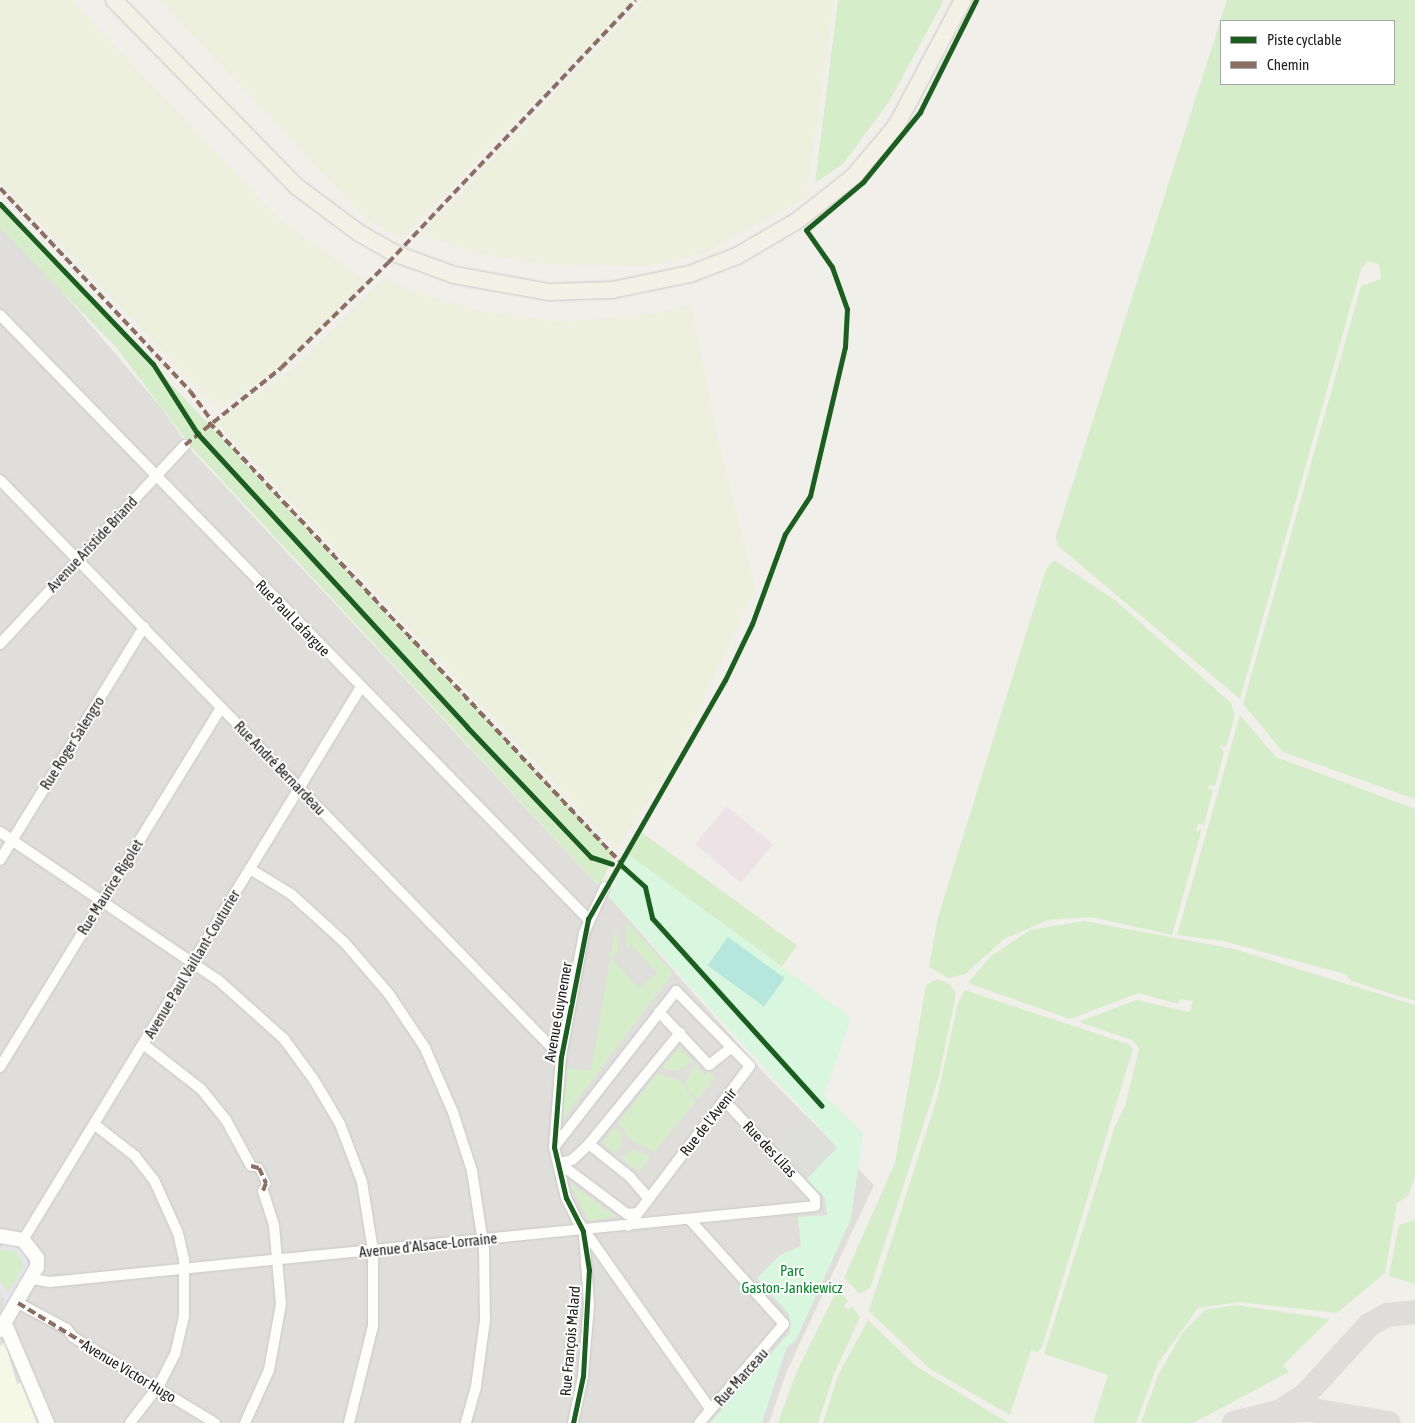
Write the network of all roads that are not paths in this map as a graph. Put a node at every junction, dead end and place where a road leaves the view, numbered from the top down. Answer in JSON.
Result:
{"nodes":[{"id":1,"x":114,"y":0,"type":"edge"},
{"id":2,"x":963,"y":0,"type":"edge"},
{"id":3,"x":0,"y":315,"type":"edge"},
{"id":4,"x":185,"y":445,"type":"dead end"},
{"id":5,"x":156,"y":476,"type":"junction"},
{"id":6,"x":3,"y":483,"type":"edge"},
{"id":7,"x":0,"y":496,"type":"edge"},
{"id":8,"x":78,"y":559,"type":"junction"},
{"id":9,"x":144,"y":627,"type":"junction"},
{"id":10,"x":5,"y":634,"type":"edge"},
{"id":11,"x":0,"y":644,"type":"edge"},
{"id":12,"x":361,"y":688,"type":"junction"},
{"id":13,"x":221,"y":708,"type":"junction"},
{"id":14,"x":300,"y":788,"type":"junction"},
{"id":15,"x":0,"y":832,"type":"edge"},
{"id":16,"x":12,"y":840,"type":"junction"},
{"id":17,"x":0,"y":860,"type":"edge"},
{"id":18,"x":250,"y":869,"type":"junction"},
{"id":19,"x":605,"y":887,"type":"dead end"},
{"id":20,"x":102,"y":901,"type":"junction"},
{"id":21,"x":588,"y":919,"type":"junction"},
{"id":22,"x":193,"y":962,"type":"junction"},
{"id":23,"x":659,"y":1012,"type":"junction"},
{"id":24,"x":680,"y":1033,"type":"junction"},
{"id":25,"x":143,"y":1044,"type":"junction"},
{"id":26,"x":731,"y":1048,"type":"junction"},
{"id":27,"x":561,"y":1057,"type":"junction"},
{"id":28,"x":0,"y":1067,"type":"edge"},
{"id":29,"x":725,"y":1101,"type":"junction"},
{"id":30,"x":94,"y":1124,"type":"junction"},
{"id":31,"x":588,"y":1144,"type":"junction"},
{"id":32,"x":554,"y":1147,"type":"junction"},
{"id":33,"x":559,"y":1162,"type":"junction"},
{"id":34,"x":252,"y":1166,"type":"joint"},
{"id":35,"x":263,"y":1191,"type":"joint"},
{"id":36,"x":648,"y":1198,"type":"junction"},
{"id":37,"x":815,"y":1198,"type":"joint"},
{"id":38,"x":637,"y":1213,"type":"junction"},
{"id":39,"x":690,"y":1220,"type":"junction"},
{"id":40,"x":628,"y":1226,"type":"junction"},
{"id":41,"x":583,"y":1231,"type":"junction"},
{"id":42,"x":0,"y":1236,"type":"edge"},
{"id":43,"x":23,"y":1240,"type":"junction"},
{"id":44,"x":483,"y":1240,"type":"junction"},
{"id":45,"x":373,"y":1251,"type":"junction"},
{"id":46,"x":279,"y":1260,"type":"junction"},
{"id":47,"x":185,"y":1269,"type":"junction"},
{"id":48,"x":33,"y":1279,"type":"junction"},
{"id":49,"x":18,"y":1303,"type":"junction"},
{"id":50,"x":2,"y":1327,"type":"edge"},
{"id":51,"x":158,"y":1388,"type":"junction"},
{"id":52,"x":711,"y":1410,"type":"junction"},
{"id":53,"x":47,"y":1423,"type":"edge"},
{"id":54,"x":130,"y":1423,"type":"edge"},
{"id":55,"x":215,"y":1423,"type":"edge"},
{"id":56,"x":245,"y":1423,"type":"edge"},
{"id":57,"x":348,"y":1423,"type":"edge"},
{"id":58,"x":466,"y":1423,"type":"edge"},
{"id":59,"x":573,"y":1423,"type":"edge"},
{"id":60,"x":699,"y":1423,"type":"edge"}],
"edges":[{"from":1,"to":2,"type":"main road"},
{"from":3,"to":5,"type":"street","name":"Rue Paul Lafargue"},
{"from":4,"to":5,"type":"street","name":"Avenue Aristide Briand"},
{"from":5,"to":8,"type":"street","name":"Avenue Aristide Briand"},
{"from":5,"to":12,"type":"street","name":"Rue Paul Lafargue"},
{"from":6,"to":7,"type":"street"},
{"from":6,"to":8,"type":"street","name":"Rue André Bernardeau"},
{"from":8,"to":9,"type":"street","name":"Rue André Bernardeau"},
{"from":8,"to":10,"type":"street","name":"Avenue Aristide Briand"},
{"from":9,"to":13,"type":"street","name":"Rue André Bernardeau"},
{"from":9,"to":16,"type":"street","name":"Rue Roger Salengro"},
{"from":10,"to":11,"type":"street","name":"Avenue Aristide Briand"},
{"from":12,"to":14,"type":"street","name":"Avenue Paul Vaillant-Couturier"},
{"from":12,"to":21,"type":"street","name":"Rue Paul Lafargue"},
{"from":13,"to":14,"type":"street","name":"Rue André Bernardeau"},
{"from":13,"to":20,"type":"street","name":"Rue Maurice Rigolet"},
{"from":14,"to":18,"type":"street","name":"Avenue Paul Vaillant-Couturier"},
{"from":14,"to":27,"type":"street","name":"Rue André Bernardeau"},
{"from":15,"to":16,"type":"street"},
{"from":16,"to":17,"type":"street","name":"Rue Roger Salengro"},
{"from":16,"to":20,"type":"street"},
{"from":18,"to":22,"type":"street","name":"Avenue Paul Vaillant-Couturier"},
{"from":18,"to":44,"type":"street"},
{"from":19,"to":21,"type":"street","name":"Avenue Guynemer"},
{"from":20,"to":22,"type":"street"},
{"from":20,"to":28,"type":"street","name":"Rue Maurice Rigolet"},
{"from":21,"to":27,"type":"street","name":"Avenue Guynemer"},
{"from":22,"to":25,"type":"street","name":"Avenue Paul Vaillant-Couturier"},
{"from":22,"to":45,"type":"street"},
{"from":23,"to":24,"type":"street"},
{"from":23,"to":26,"type":"street","name":"Rue de l'Avenir"},
{"from":23,"to":32,"type":"street","name":"Rue de l'Avenir"},
{"from":24,"to":26,"type":"street"},
{"from":24,"to":31,"type":"street"},
{"from":25,"to":30,"type":"street","name":"Avenue Paul Vaillant-Couturier"},
{"from":25,"to":34,"type":"street"},
{"from":26,"to":29,"type":"street","name":"Rue de l'Avenir"},
{"from":27,"to":32,"type":"street","name":"Avenue Guynemer"},
{"from":29,"to":36,"type":"street","name":"Rue de l'Avenir"},
{"from":29,"to":37,"type":"street","name":"Rue des Lilas"},
{"from":30,"to":43,"type":"street","name":"Avenue Paul Vaillant-Couturier"},
{"from":30,"to":47,"type":"street"},
{"from":31,"to":33,"type":"street"},
{"from":31,"to":36,"type":"street"},
{"from":32,"to":33,"type":"street","name":"Avenue Guynemer"},
{"from":33,"to":38,"type":"street"},
{"from":33,"to":41,"type":"street","name":"Avenue Guynemer"},
{"from":34,"to":35,"type":"street"},
{"from":35,"to":46,"type":"street"},
{"from":36,"to":38,"type":"street","name":"Rue de l'Avenir"},
{"from":37,"to":39,"type":"street","name":"Avenue d'Alsace-Lorraine"},
{"from":38,"to":40,"type":"street","name":"Rue de l'Avenir"},
{"from":39,"to":40,"type":"street","name":"Avenue d'Alsace-Lorraine"},
{"from":39,"to":52,"type":"street","name":"Rue Marceau"},
{"from":40,"to":41,"type":"street","name":"Avenue d'Alsace-Lorraine"},
{"from":41,"to":44,"type":"street","name":"Avenue d'Alsace-Lorraine"},
{"from":41,"to":52,"type":"street","name":"Avenue Guynemer"},
{"from":41,"to":59,"type":"street","name":"Rue François Malard"},
{"from":42,"to":43,"type":"street"},
{"from":43,"to":48,"type":"street"},
{"from":44,"to":45,"type":"street","name":"Avenue d'Alsace-Lorraine"},
{"from":44,"to":58,"type":"street"},
{"from":45,"to":46,"type":"street","name":"Avenue d'Alsace-Lorraine"},
{"from":45,"to":57,"type":"street"},
{"from":46,"to":47,"type":"street","name":"Avenue d'Alsace-Lorraine"},
{"from":46,"to":56,"type":"street"},
{"from":47,"to":48,"type":"street","name":"Avenue d'Alsace-Lorraine"},
{"from":47,"to":51,"type":"street"},
{"from":48,"to":49,"type":"street"},
{"from":49,"to":50,"type":"street"},
{"from":49,"to":51,"type":"street","name":"Avenue Victor Hugo"},
{"from":50,"to":53,"type":"street"},
{"from":51,"to":54,"type":"street"},
{"from":51,"to":55,"type":"street","name":"Avenue Victor Hugo"},
{"from":52,"to":60,"type":"street","name":"Rue Marceau"}]}
